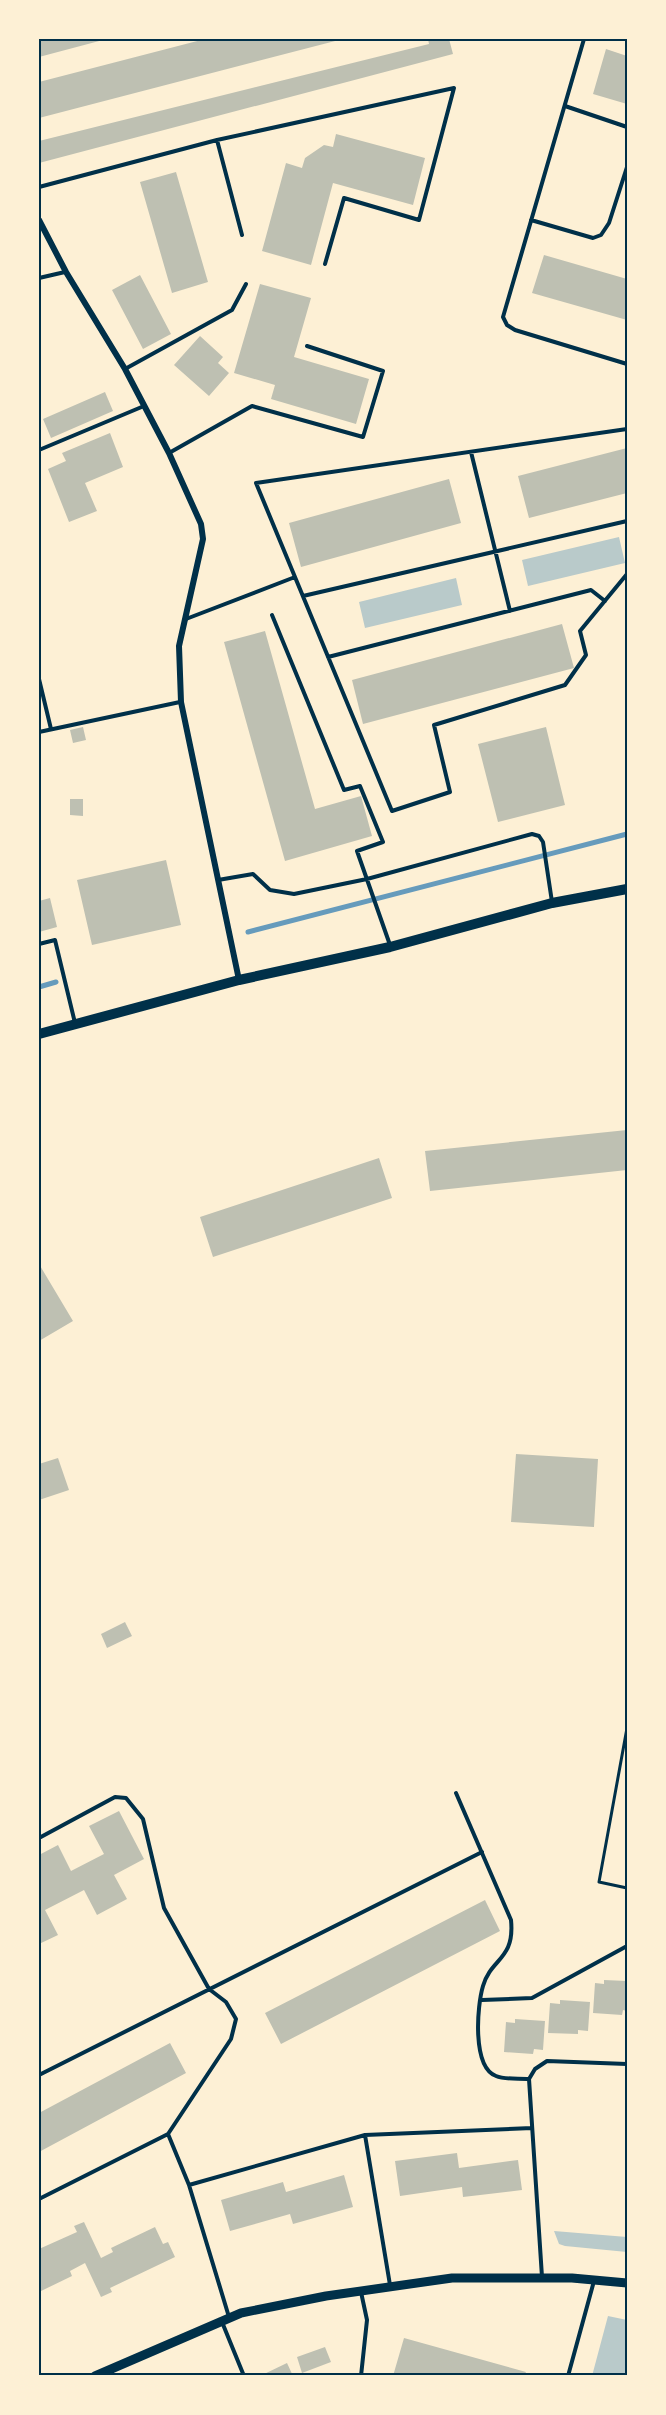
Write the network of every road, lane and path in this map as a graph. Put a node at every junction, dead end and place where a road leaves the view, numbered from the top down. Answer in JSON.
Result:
{"nodes":[{"id":1,"x":584,"y":39,"type":"edge"},
{"id":2,"x":565,"y":106,"type":"junction"},
{"id":3,"x":627,"y":127,"type":"edge"},
{"id":4,"x":217,"y":140,"type":"junction"},
{"id":5,"x":627,"y":167,"type":"edge"},
{"id":6,"x":39,"y":187,"type":"edge"},
{"id":7,"x":39,"y":220,"type":"edge"},
{"id":8,"x":531,"y":220,"type":"junction"},
{"id":9,"x":242,"y":236,"type":"dead end"},
{"id":10,"x":325,"y":264,"type":"dead end"},
{"id":11,"x":66,"y":272,"type":"junction"},
{"id":12,"x":39,"y":278,"type":"edge"},
{"id":13,"x":246,"y":284,"type":"dead end"},
{"id":14,"x":307,"y":346,"type":"dead end"},
{"id":15,"x":627,"y":364,"type":"edge"},
{"id":16,"x":125,"y":369,"type":"junction"},
{"id":17,"x":144,"y":406,"type":"junction"},
{"id":18,"x":627,"y":429,"type":"edge"},
{"id":19,"x":39,"y":450,"type":"edge"},
{"id":20,"x":471,"y":452,"type":"junction"},
{"id":21,"x":169,"y":453,"type":"junction"},
{"id":22,"x":627,"y":521,"type":"edge"},
{"id":23,"x":496,"y":552,"type":"junction"},
{"id":24,"x":627,"y":574,"type":"edge"},
{"id":25,"x":295,"y":577,"type":"junction"},
{"id":26,"x":303,"y":596,"type":"junction"},
{"id":27,"x":605,"y":601,"type":"junction"},
{"id":28,"x":510,"y":611,"type":"junction"},
{"id":29,"x":272,"y":615,"type":"dead end"},
{"id":30,"x":185,"y":619,"type":"junction"},
{"id":31,"x":328,"y":657,"type":"junction"},
{"id":32,"x":39,"y":679,"type":"edge"},
{"id":33,"x":181,"y":702,"type":"junction"},
{"id":34,"x":51,"y":729,"type":"junction"},
{"id":35,"x":39,"y":732,"type":"edge"},
{"id":36,"x":367,"y":879,"type":"junction"},
{"id":37,"x":216,"y":880,"type":"junction"},
{"id":38,"x":627,"y":889,"type":"edge"},
{"id":39,"x":552,"y":903,"type":"junction"},
{"id":40,"x":39,"y":944,"type":"edge"},
{"id":41,"x":390,"y":947,"type":"junction"},
{"id":42,"x":238,"y":980,"type":"junction"},
{"id":43,"x":75,"y":1024,"type":"junction"},
{"id":44,"x":39,"y":1034,"type":"edge"},
{"id":45,"x":627,"y":1728,"type":"edge"},
{"id":46,"x":456,"y":1794,"type":"dead end"},
{"id":47,"x":39,"y":1838,"type":"edge"},
{"id":48,"x":482,"y":1852,"type":"junction"},
{"id":49,"x":627,"y":1888,"type":"edge"},
{"id":50,"x":627,"y":1946,"type":"edge"},
{"id":51,"x":209,"y":1989,"type":"junction"},
{"id":52,"x":482,"y":2000,"type":"junction"},
{"id":53,"x":627,"y":2064,"type":"edge"},
{"id":54,"x":39,"y":2075,"type":"edge"},
{"id":55,"x":529,"y":2079,"type":"junction"},
{"id":56,"x":532,"y":2128,"type":"junction"},
{"id":57,"x":168,"y":2134,"type":"junction"},
{"id":58,"x":365,"y":2135,"type":"junction"},
{"id":59,"x":189,"y":2185,"type":"junction"},
{"id":60,"x":39,"y":2199,"type":"edge"},
{"id":61,"x":542,"y":2277,"type":"junction"},
{"id":62,"x":595,"y":2279,"type":"junction"},
{"id":63,"x":627,"y":2283,"type":"edge"},
{"id":64,"x":390,"y":2287,"type":"junction"},
{"id":65,"x":360,"y":2291,"type":"junction"},
{"id":66,"x":225,"y":2320,"type":"junction"},
{"id":67,"x":95,"y":2376,"type":"edge"},
{"id":68,"x":244,"y":2376,"type":"edge"},
{"id":69,"x":361,"y":2376,"type":"edge"},
{"id":70,"x":568,"y":2376,"type":"edge"}],
"edges":[{"from":1,"to":2,"type":"lane"},
{"from":2,"to":3,"type":"lane"},
{"from":2,"to":8,"type":"lane"},
{"from":4,"to":6,"type":"lane"},
{"from":4,"to":9,"type":"lane"},
{"from":4,"to":10,"type":"lane"},
{"from":5,"to":8,"type":"lane"},
{"from":7,"to":11,"type":"street"},
{"from":8,"to":15,"type":"lane"},
{"from":11,"to":12,"type":"lane"},
{"from":11,"to":16,"type":"street"},
{"from":13,"to":16,"type":"lane"},
{"from":14,"to":21,"type":"lane"},
{"from":16,"to":17,"type":"street"},
{"from":17,"to":19,"type":"lane"},
{"from":17,"to":21,"type":"street"},
{"from":18,"to":20,"type":"lane"},
{"from":20,"to":23,"type":"lane"},
{"from":20,"to":25,"type":"lane"},
{"from":21,"to":30,"type":"street"},
{"from":22,"to":23,"type":"lane"},
{"from":23,"to":26,"type":"lane"},
{"from":23,"to":28,"type":"lane"},
{"from":24,"to":27,"type":"lane"},
{"from":25,"to":26,"type":"lane"},
{"from":25,"to":30,"type":"lane"},
{"from":26,"to":31,"type":"lane"},
{"from":27,"to":28,"type":"lane"},
{"from":27,"to":31,"type":"lane"},
{"from":28,"to":31,"type":"lane"},
{"from":29,"to":36,"type":"lane"},
{"from":30,"to":33,"type":"street"},
{"from":32,"to":34,"type":"lane"},
{"from":33,"to":34,"type":"lane"},
{"from":33,"to":37,"type":"street"},
{"from":34,"to":35,"type":"lane"},
{"from":36,"to":37,"type":"lane"},
{"from":36,"to":39,"type":"lane"},
{"from":36,"to":41,"type":"lane"},
{"from":37,"to":42,"type":"street"},
{"from":38,"to":39,"type":"main road"},
{"from":39,"to":41,"type":"main road"},
{"from":40,"to":43,"type":"lane"},
{"from":41,"to":42,"type":"main road"},
{"from":42,"to":43,"type":"main road"},
{"from":43,"to":44,"type":"main road"},
{"from":45,"to":49,"type":"path"},
{"from":46,"to":48,"type":"lane"},
{"from":47,"to":51,"type":"lane"},
{"from":48,"to":51,"type":"lane"},
{"from":48,"to":52,"type":"lane"},
{"from":50,"to":52,"type":"lane"},
{"from":51,"to":54,"type":"lane"},
{"from":51,"to":57,"type":"lane"},
{"from":52,"to":55,"type":"lane"},
{"from":53,"to":55,"type":"lane"},
{"from":55,"to":56,"type":"lane"},
{"from":56,"to":58,"type":"lane"},
{"from":56,"to":61,"type":"lane"},
{"from":57,"to":59,"type":"lane"},
{"from":57,"to":60,"type":"lane"},
{"from":58,"to":59,"type":"lane"},
{"from":58,"to":64,"type":"lane"},
{"from":59,"to":66,"type":"lane"},
{"from":61,"to":62,"type":"street"},
{"from":61,"to":64,"type":"street"},
{"from":62,"to":63,"type":"street"},
{"from":62,"to":70,"type":"lane"},
{"from":64,"to":65,"type":"street"},
{"from":65,"to":66,"type":"street"},
{"from":65,"to":69,"type":"lane"},
{"from":66,"to":67,"type":"street"},
{"from":66,"to":68,"type":"lane"}]}
